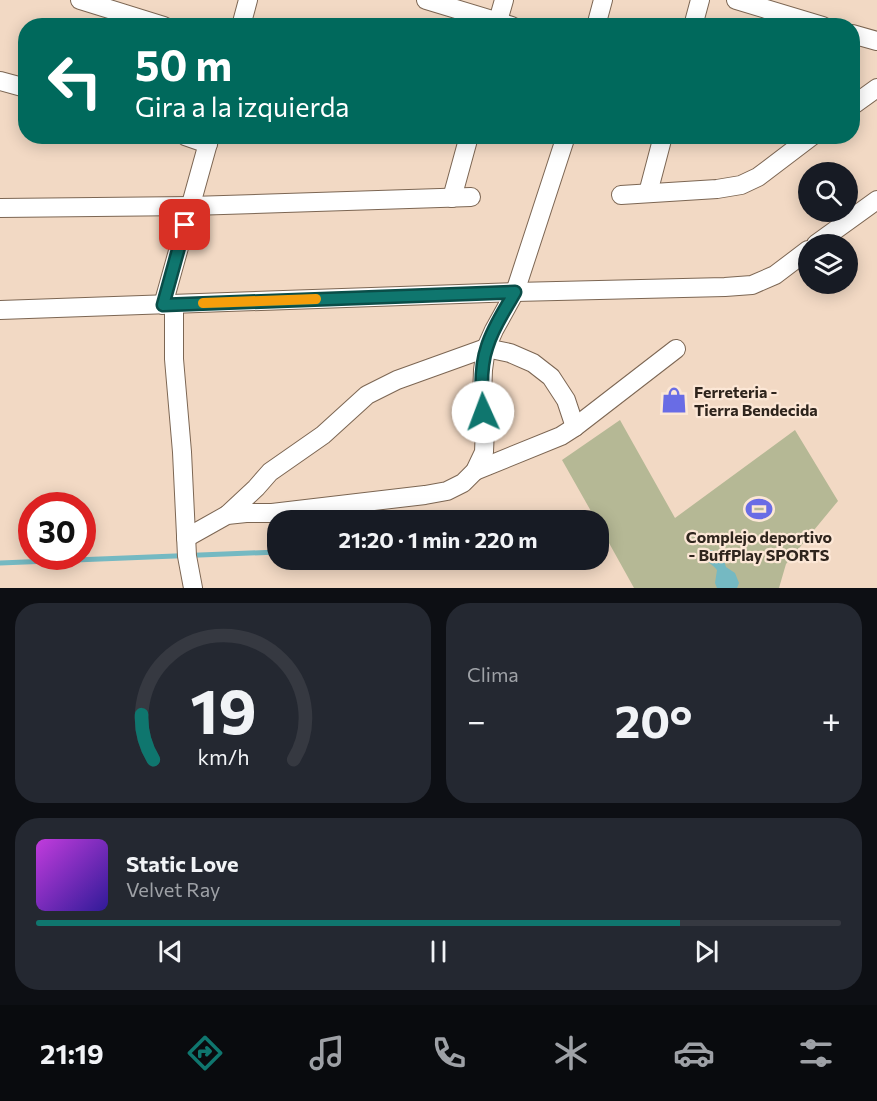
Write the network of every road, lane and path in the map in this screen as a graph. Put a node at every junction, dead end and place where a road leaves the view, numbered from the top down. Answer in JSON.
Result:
{"nodes":[{"id":1,"x":80,"y":0,"type":"edge"},
{"id":2,"x":249,"y":0,"type":"edge"},
{"id":3,"x":426,"y":0,"type":"edge"},
{"id":4,"x":504,"y":0,"type":"edge"},
{"id":5,"x":603,"y":0,"type":"edge"},
{"id":6,"x":700,"y":0,"type":"edge"},
{"id":7,"x":736,"y":0,"type":"edge"},
{"id":8,"x":138,"y":18,"type":"edge"},
{"id":9,"x":243,"y":18,"type":"edge"},
{"id":10,"x":488,"y":18,"type":"edge"},
{"id":11,"x":505,"y":18,"type":"edge"},
{"id":12,"x":598,"y":18,"type":"edge"},
{"id":13,"x":695,"y":18,"type":"edge"},
{"id":14,"x":796,"y":18,"type":"edge"},
{"id":15,"x":860,"y":36,"type":"edge"},
{"id":16,"x":877,"y":41,"type":"edge"},
{"id":17,"x":0,"y":81,"type":"edge"},
{"id":18,"x":18,"y":86,"type":"edge"},
{"id":19,"x":877,"y":88,"type":"edge"},
{"id":20,"x":860,"y":100,"type":"edge"},
{"id":21,"x":208,"y":144,"type":"edge"},
{"id":22,"x":467,"y":144,"type":"edge"},
{"id":23,"x":563,"y":144,"type":"edge"},
{"id":24,"x":661,"y":144,"type":"edge"},
{"id":25,"x":801,"y":144,"type":"edge"},
{"id":26,"x":648,"y":193,"type":"junction"},
{"id":27,"x":621,"y":195,"type":"dead end"},
{"id":28,"x":471,"y":197,"type":"dead end"},
{"id":29,"x":452,"y":198,"type":"junction"},
{"id":30,"x":877,"y":200,"type":"edge"},
{"id":31,"x":191,"y":206,"type":"junction"},
{"id":32,"x":0,"y":208,"type":"edge"},
{"id":33,"x":830,"y":234,"type":"edge"},
{"id":34,"x":798,"y":258,"type":"edge"},
{"id":35,"x":515,"y":292,"type":"junction"},
{"id":36,"x":168,"y":304,"type":"junction"},
{"id":37,"x":0,"y":310,"type":"edge"},
{"id":38,"x":486,"y":348,"type":"junction"},
{"id":39,"x":676,"y":349,"type":"dead end"},
{"id":40,"x":575,"y":427,"type":"junction"},
{"id":41,"x":475,"y":471,"type":"junction"},
{"id":42,"x":227,"y":515,"type":"junction"},
{"id":43,"x":186,"y":537,"type":"junction"},
{"id":44,"x":187,"y":588,"type":"edge"}],
"edges":[{"from":1,"to":8,"type":"street"},
{"from":2,"to":9,"type":"street"},
{"from":3,"to":10,"type":"street"},
{"from":4,"to":11,"type":"street"},
{"from":5,"to":12,"type":"street"},
{"from":6,"to":13,"type":"street"},
{"from":7,"to":14,"type":"street"},
{"from":15,"to":16,"type":"street"},
{"from":17,"to":18,"type":"street"},
{"from":19,"to":20,"type":"street"},
{"from":21,"to":31,"type":"street"},
{"from":22,"to":29,"type":"street"},
{"from":23,"to":35,"type":"street"},
{"from":24,"to":26,"type":"street"},
{"from":25,"to":26,"type":"street"},
{"from":26,"to":27,"type":"street"},
{"from":28,"to":29,"type":"street"},
{"from":29,"to":31,"type":"street"},
{"from":30,"to":33,"type":"street"},
{"from":31,"to":32,"type":"street"},
{"from":31,"to":36,"type":"street"},
{"from":34,"to":35,"type":"street"},
{"from":35,"to":36,"type":"street"},
{"from":35,"to":38,"type":"street"},
{"from":36,"to":37,"type":"street"},
{"from":36,"to":43,"type":"street"},
{"from":38,"to":40,"type":"street"},
{"from":38,"to":41,"type":"street"},
{"from":38,"to":42,"type":"street"},
{"from":39,"to":40,"type":"street"},
{"from":40,"to":41,"type":"street"},
{"from":41,"to":42,"type":"street"},
{"from":42,"to":43,"type":"street"},
{"from":43,"to":44,"type":"street"}]}
